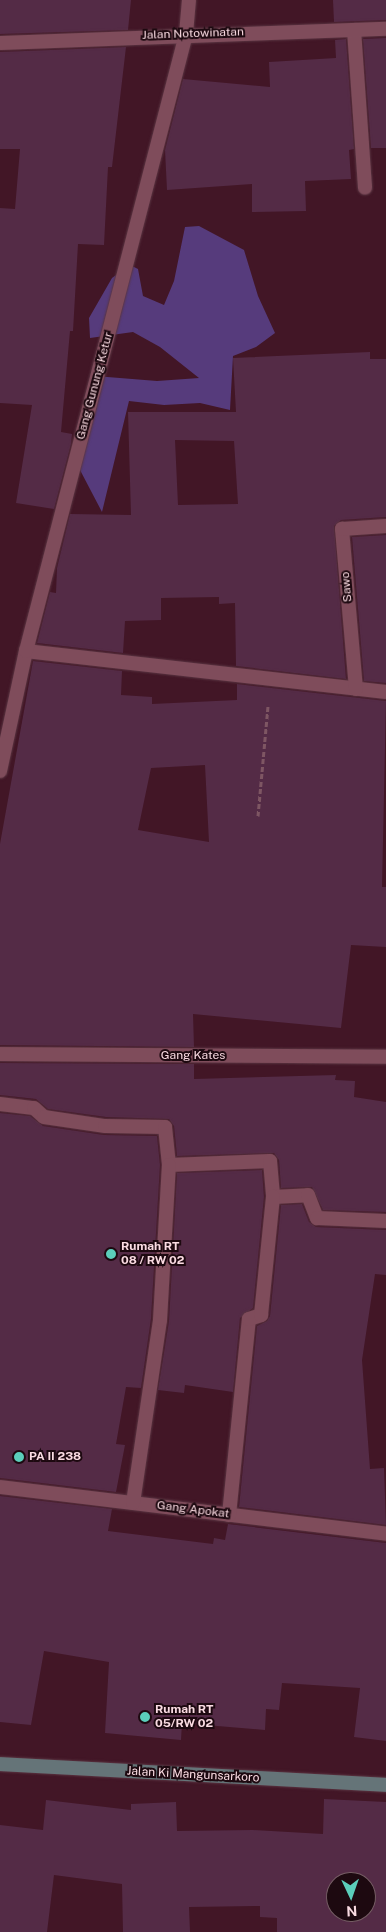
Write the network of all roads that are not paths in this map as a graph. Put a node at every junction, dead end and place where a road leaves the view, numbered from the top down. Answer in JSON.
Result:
{"nodes":[{"id":1,"x":189,"y":0,"type":"edge"},
{"id":2,"x":386,"y":29,"type":"edge"},
{"id":3,"x":354,"y":30,"type":"junction"},
{"id":4,"x":186,"y":34,"type":"junction"},
{"id":5,"x":0,"y":43,"type":"edge"},
{"id":6,"x":365,"y":188,"type":"dead end"},
{"id":7,"x":386,"y":526,"type":"edge"},
{"id":8,"x":26,"y":651,"type":"junction"},
{"id":9,"x":356,"y":689,"type":"junction"},
{"id":10,"x":386,"y":692,"type":"edge"},
{"id":11,"x":0,"y":772,"type":"edge"},
{"id":12,"x":0,"y":1054,"type":"edge"},
{"id":13,"x":386,"y":1057,"type":"edge"},
{"id":14,"x":0,"y":1104,"type":"edge"},
{"id":15,"x":169,"y":1165,"type":"junction"},
{"id":16,"x":273,"y":1197,"type":"junction"},
{"id":17,"x":386,"y":1221,"type":"edge"},
{"id":18,"x":0,"y":1486,"type":"edge"},
{"id":19,"x":133,"y":1502,"type":"junction"},
{"id":20,"x":229,"y":1515,"type":"junction"},
{"id":21,"x":386,"y":1534,"type":"edge"},
{"id":22,"x":0,"y":1764,"type":"edge"},
{"id":23,"x":386,"y":1785,"type":"edge"}],
"edges":[{"from":1,"to":4,"type":"street","name":"Gang Gunung Ketur"},
{"from":2,"to":3,"type":"street","name":"Jalan Notowinatan"},
{"from":3,"to":4,"type":"street","name":"Jalan Notowinatan"},
{"from":3,"to":6,"type":"street"},
{"from":4,"to":5,"type":"street","name":"Jalan Notowinatan"},
{"from":4,"to":8,"type":"street","name":"Gang Gunung Ketur"},
{"from":7,"to":9,"type":"street","name":"Sawo"},
{"from":8,"to":9,"type":"street"},
{"from":8,"to":11,"type":"street","name":"Gang Gunung Ketur"},
{"from":9,"to":10,"type":"street"},
{"from":12,"to":13,"type":"street","name":"Gang Kates"},
{"from":14,"to":15,"type":"street"},
{"from":15,"to":16,"type":"street"},
{"from":15,"to":19,"type":"street"},
{"from":16,"to":17,"type":"street"},
{"from":16,"to":20,"type":"street"},
{"from":18,"to":19,"type":"street","name":"Gang Apokat"},
{"from":19,"to":20,"type":"street","name":"Gang Apokat"},
{"from":20,"to":21,"type":"street","name":"Gang Apokat"},
{"from":22,"to":23,"type":"main road","name":"Jalan Ki Mangunsarkoro"}]}
